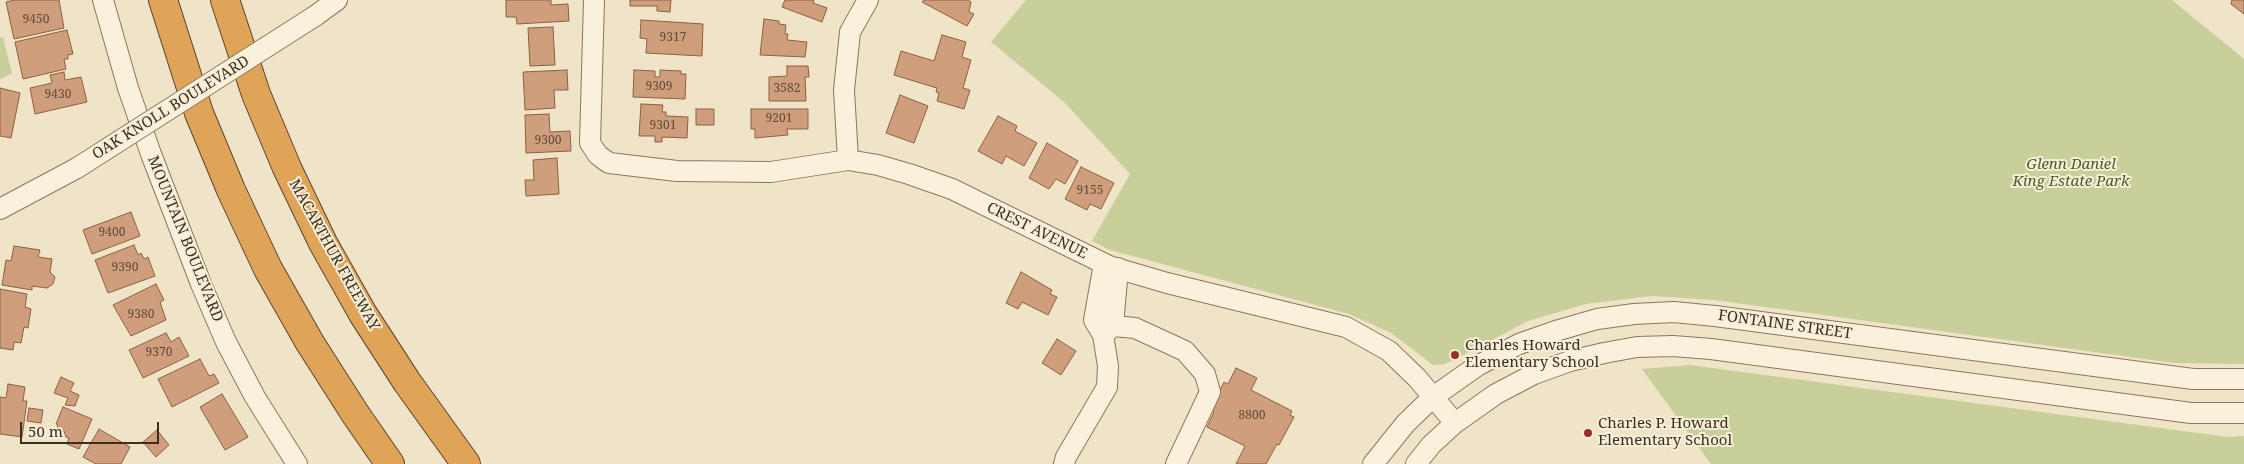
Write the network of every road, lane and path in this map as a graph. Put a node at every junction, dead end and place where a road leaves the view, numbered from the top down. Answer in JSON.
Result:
{"nodes":[{"id":1,"x":103,"y":0,"type":"edge"},
{"id":2,"x":163,"y":0,"type":"edge"},
{"id":3,"x":225,"y":0,"type":"edge"},
{"id":4,"x":337,"y":0,"type":"edge"},
{"id":5,"x":594,"y":0,"type":"edge"},
{"id":6,"x":868,"y":0,"type":"edge"},
{"id":7,"x":848,"y":160,"type":"junction"},
{"id":8,"x":0,"y":209,"type":"edge"},
{"id":9,"x":1111,"y":266,"type":"junction"},
{"id":10,"x":1108,"y":331,"type":"junction"},
{"id":11,"x":2244,"y":379,"type":"edge"},
{"id":12,"x":1433,"y":397,"type":"junction"},
{"id":13,"x":2244,"y":413,"type":"edge"},
{"id":14,"x":1455,"y":423,"type":"junction"},
{"id":15,"x":298,"y":464,"type":"edge"},
{"id":16,"x":390,"y":464,"type":"edge"},
{"id":17,"x":466,"y":464,"type":"edge"},
{"id":18,"x":1064,"y":464,"type":"edge"},
{"id":19,"x":1176,"y":464,"type":"edge"},
{"id":20,"x":1373,"y":464,"type":"edge"},
{"id":21,"x":1416,"y":464,"type":"edge"}],
"edges":[{"from":1,"to":15,"type":"street","name":"MOUNTAIN BOULEVARD"},
{"from":2,"to":16,"type":"highway"},
{"from":3,"to":17,"type":"highway","name":"MACARTHUR FREEWAY"},
{"from":4,"to":8,"type":"street","name":"OAK KNOLL BOULEVARD","bridge":true},
{"from":5,"to":7,"type":"street","name":"CREST AVENUE"},
{"from":6,"to":7,"type":"street"},
{"from":7,"to":9,"type":"street","name":"CREST AVENUE"},
{"from":9,"to":10,"type":"street"},
{"from":9,"to":12,"type":"street","name":"CREST AVENUE"},
{"from":10,"to":18,"type":"street"},
{"from":10,"to":19,"type":"street"},
{"from":11,"to":12,"type":"street","name":"FONTAINE STREET"},
{"from":12,"to":14,"type":"street","name":"CREST AVENUE"},
{"from":12,"to":20,"type":"street","name":"FONTAINE STREET"},
{"from":13,"to":14,"type":"street"},
{"from":14,"to":21,"type":"street"}]}
